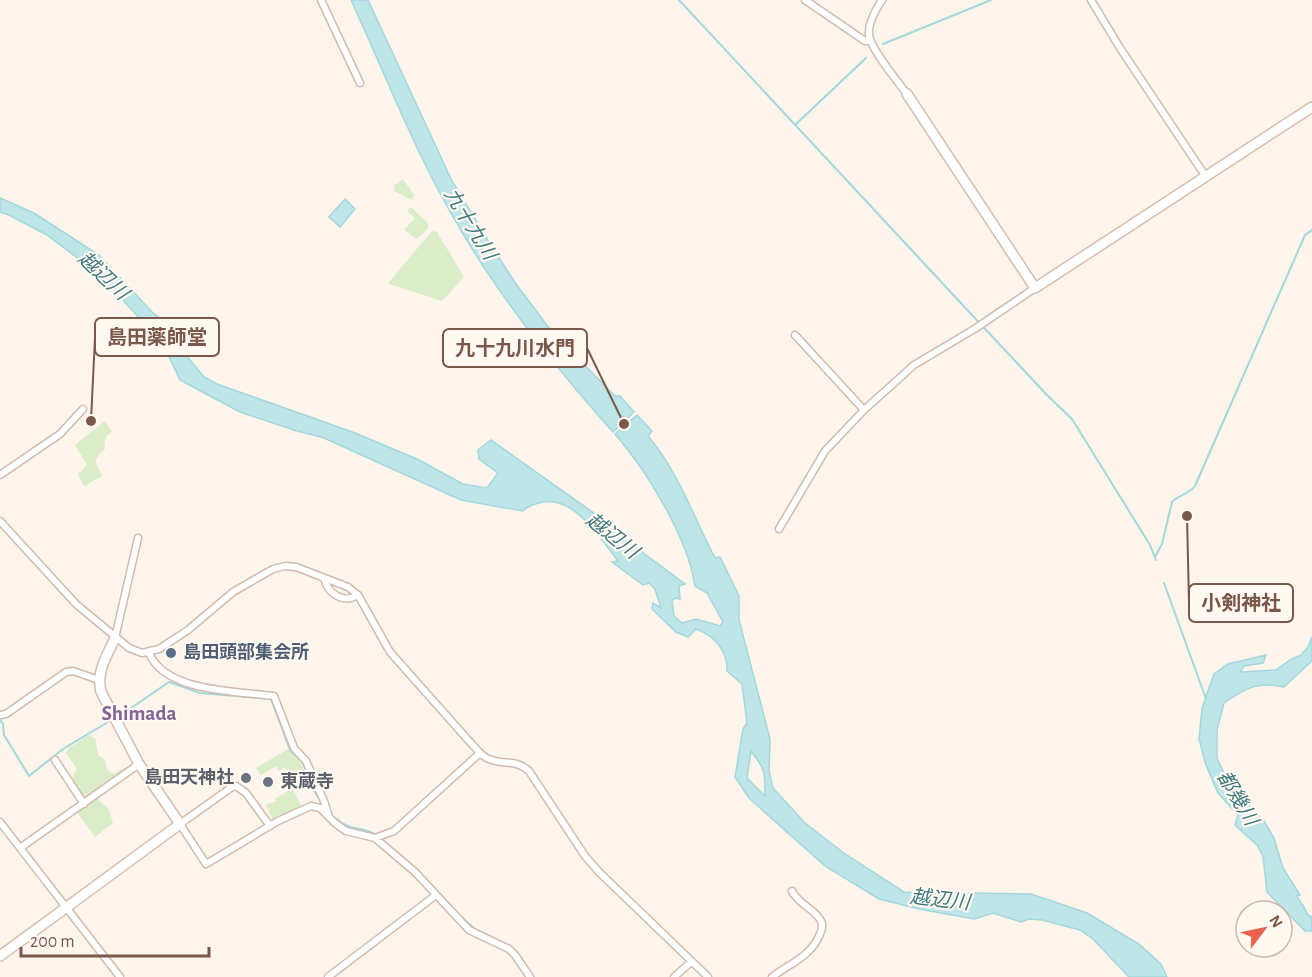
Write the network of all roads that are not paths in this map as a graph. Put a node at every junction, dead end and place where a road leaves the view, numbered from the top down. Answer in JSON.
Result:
{"nodes":[{"id":1,"x":321,"y":0,"type":"edge"},
{"id":2,"x":805,"y":0,"type":"edge"},
{"id":3,"x":882,"y":0,"type":"edge"},
{"id":4,"x":1091,"y":0,"type":"edge"},
{"id":5,"x":870,"y":41,"type":"junction"},
{"id":6,"x":360,"y":83,"type":"dead end"},
{"id":7,"x":907,"y":94,"type":"joint"},
{"id":8,"x":1312,"y":107,"type":"edge"},
{"id":9,"x":1206,"y":177,"type":"junction"},
{"id":10,"x":1035,"y":288,"type":"junction"},
{"id":11,"x":795,"y":334,"type":"dead end"},
{"id":12,"x":83,"y":409,"type":"dead end"},
{"id":13,"x":864,"y":410,"type":"junction"},
{"id":14,"x":0,"y":475,"type":"edge"},
{"id":15,"x":0,"y":521,"type":"edge"},
{"id":16,"x":779,"y":529,"type":"dead end"},
{"id":17,"x":138,"y":538,"type":"dead end"},
{"id":18,"x":324,"y":578,"type":"junction"},
{"id":19,"x":358,"y":596,"type":"junction"},
{"id":20,"x":116,"y":638,"type":"junction"},
{"id":21,"x":149,"y":653,"type":"junction"},
{"id":22,"x":99,"y":680,"type":"junction"},
{"id":23,"x":0,"y":715,"type":"edge"},
{"id":24,"x":480,"y":753,"type":"junction"},
{"id":25,"x":55,"y":760,"type":"dead end"},
{"id":26,"x":139,"y":764,"type":"junction"},
{"id":27,"x":84,"y":804,"type":"junction"},
{"id":28,"x":330,"y":817,"type":"junction"},
{"id":29,"x":0,"y":822,"type":"edge"},
{"id":30,"x":180,"y":824,"type":"junction"},
{"id":31,"x":270,"y":826,"type":"junction"},
{"id":32,"x":375,"y":838,"type":"junction"},
{"id":33,"x":20,"y":848,"type":"junction"},
{"id":34,"x":792,"y":891,"type":"dead end"},
{"id":35,"x":436,"y":895,"type":"junction"},
{"id":36,"x":66,"y":906,"type":"junction"},
{"id":37,"x":0,"y":956,"type":"edge"},
{"id":38,"x":691,"y":962,"type":"junction"},
{"id":39,"x":120,"y":977,"type":"edge"},
{"id":40,"x":328,"y":977,"type":"edge"},
{"id":41,"x":530,"y":977,"type":"edge"},
{"id":42,"x":674,"y":977,"type":"edge"},
{"id":43,"x":708,"y":977,"type":"edge"},
{"id":44,"x":772,"y":977,"type":"edge"}],
"edges":[{"from":1,"to":6,"type":"street"},
{"from":2,"to":5,"type":"street"},
{"from":3,"to":5,"type":"street"},
{"from":4,"to":9,"type":"street"},
{"from":5,"to":7,"type":"street"},
{"from":7,"to":10,"type":"street"},
{"from":8,"to":9,"type":"street"},
{"from":9,"to":10,"type":"street"},
{"from":10,"to":13,"type":"street"},
{"from":11,"to":13,"type":"street"},
{"from":12,"to":14,"type":"street"},
{"from":13,"to":16,"type":"street"},
{"from":15,"to":20,"type":"street"},
{"from":17,"to":20,"type":"street"},
{"from":18,"to":19,"type":"street"},
{"from":18,"to":19,"type":"street"},
{"from":18,"to":21,"type":"street"},
{"from":19,"to":24,"type":"street"},
{"from":20,"to":21,"type":"street"},
{"from":20,"to":22,"type":"street"},
{"from":21,"to":28,"type":"street"},
{"from":22,"to":23,"type":"street"},
{"from":22,"to":26,"type":"street"},
{"from":24,"to":32,"type":"street"},
{"from":24,"to":38,"type":"street"},
{"from":25,"to":27,"type":"street"},
{"from":26,"to":27,"type":"street"},
{"from":26,"to":30,"type":"street"},
{"from":27,"to":33,"type":"street"},
{"from":28,"to":31,"type":"street"},
{"from":28,"to":32,"type":"street"},
{"from":29,"to":33,"type":"street"},
{"from":30,"to":31,"type":"street"},
{"from":30,"to":31,"type":"street"},
{"from":30,"to":36,"type":"street"},
{"from":32,"to":35,"type":"street"},
{"from":33,"to":36,"type":"street"},
{"from":34,"to":44,"type":"street"},
{"from":35,"to":40,"type":"street"},
{"from":35,"to":41,"type":"street"},
{"from":36,"to":37,"type":"street"},
{"from":36,"to":39,"type":"street"},
{"from":38,"to":42,"type":"street"},
{"from":38,"to":43,"type":"street"}]}
